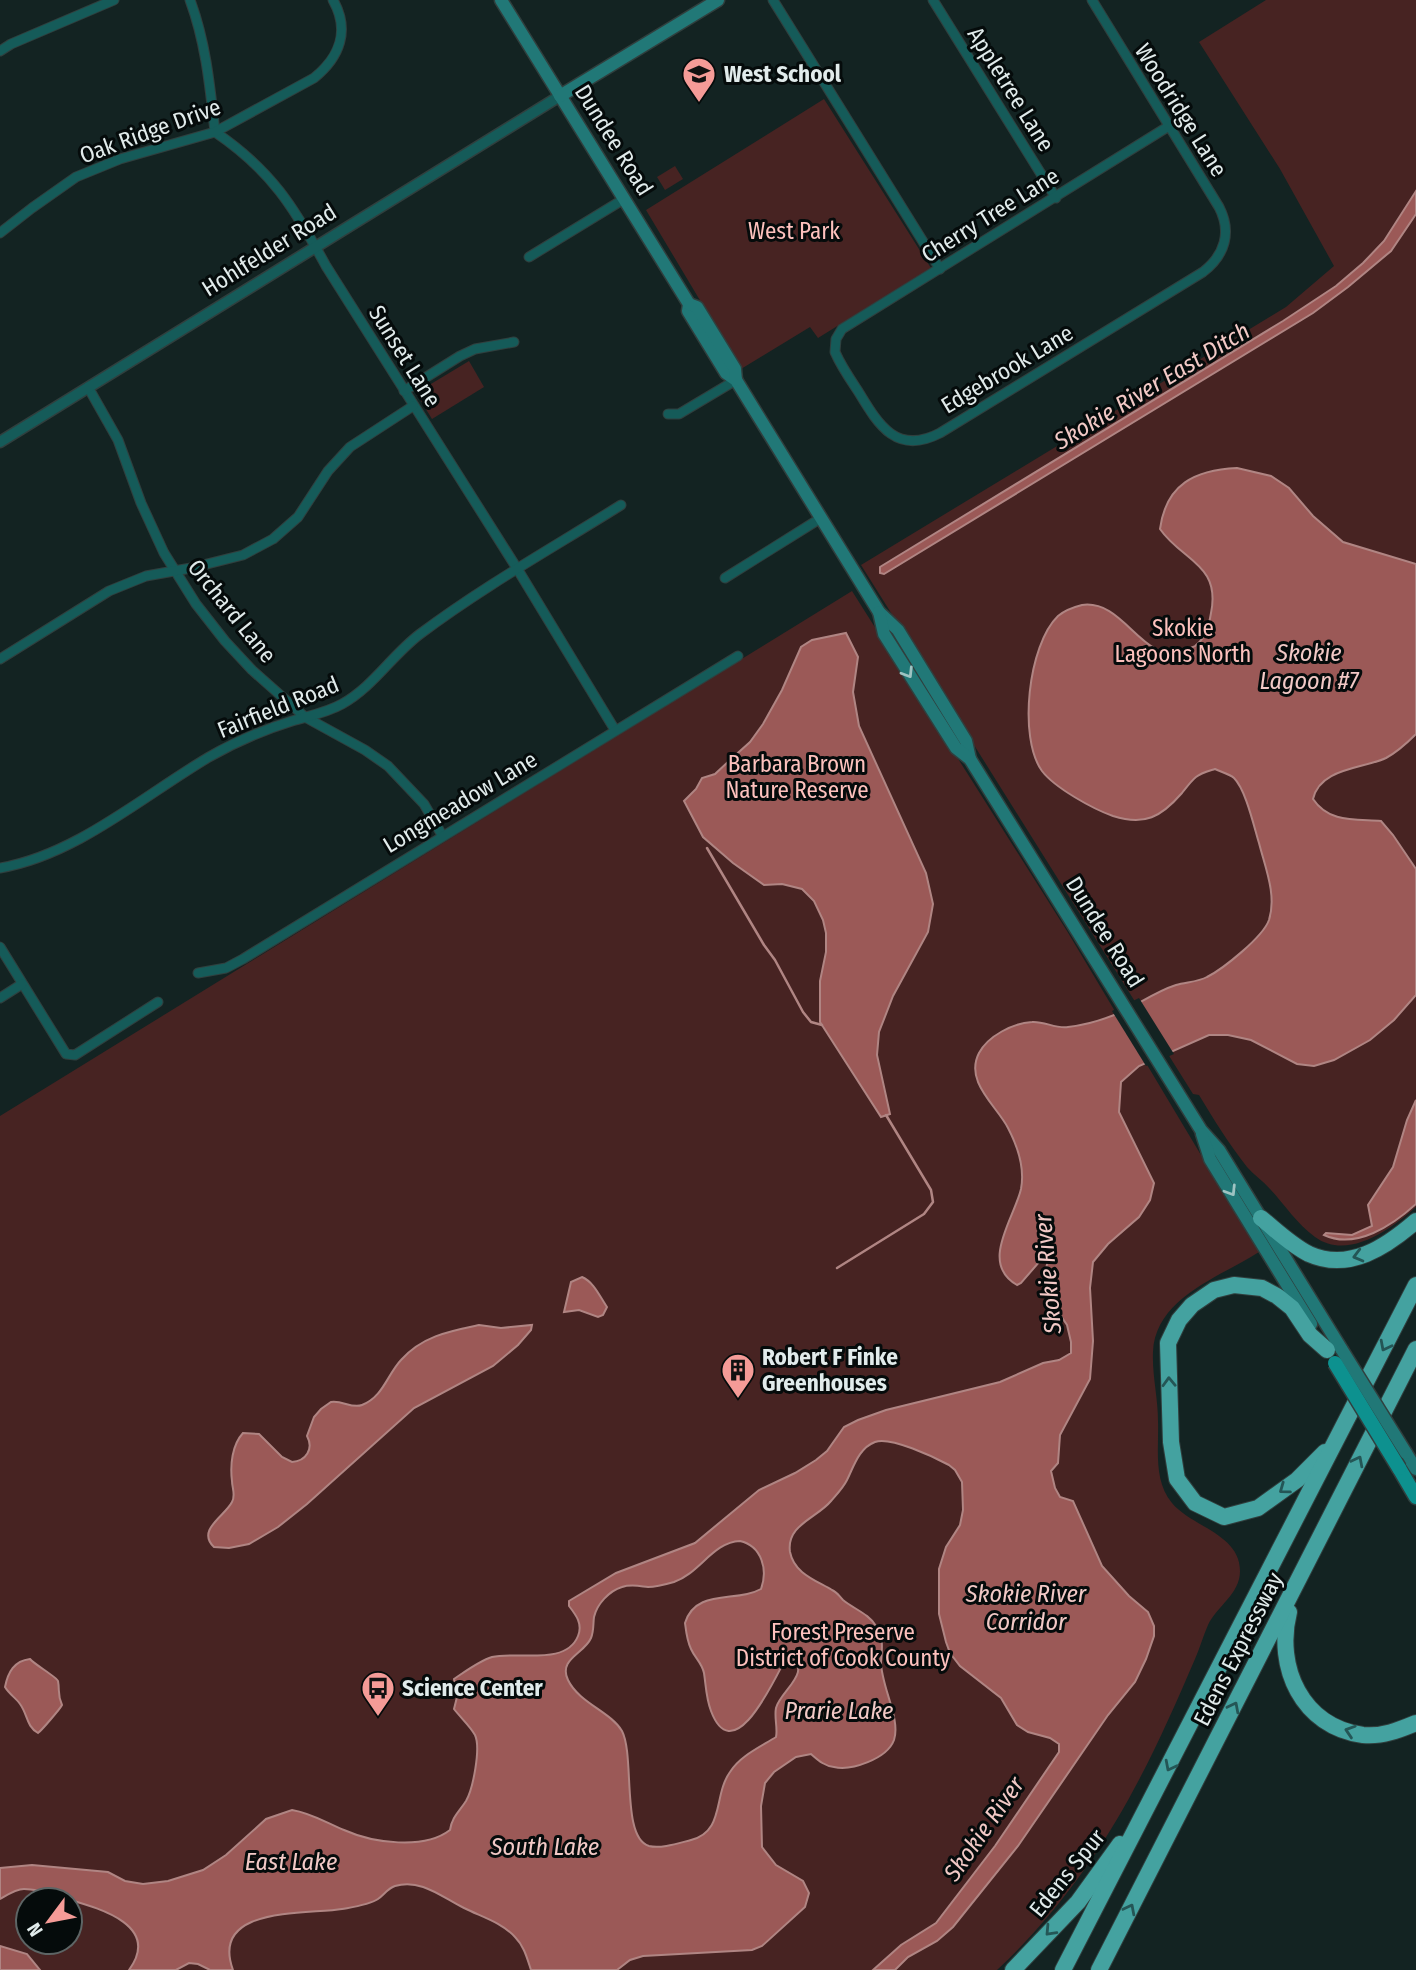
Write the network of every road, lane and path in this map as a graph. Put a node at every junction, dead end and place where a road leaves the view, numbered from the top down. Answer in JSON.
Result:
{"nodes":[{"id":1,"x":114,"y":0,"type":"edge"},
{"id":2,"x":190,"y":0,"type":"edge"},
{"id":3,"x":333,"y":0,"type":"edge"},
{"id":4,"x":501,"y":0,"type":"edge"},
{"id":5,"x":718,"y":0,"type":"edge"},
{"id":6,"x":773,"y":0,"type":"edge"},
{"id":7,"x":933,"y":0,"type":"edge"},
{"id":8,"x":1092,"y":0,"type":"edge"},
{"id":9,"x":0,"y":51,"type":"edge"},
{"id":10,"x":560,"y":96,"type":"junction"},
{"id":11,"x":1169,"y":126,"type":"junction"},
{"id":12,"x":215,"y":132,"type":"junction"},
{"id":13,"x":1056,"y":198,"type":"junction"},
{"id":14,"x":624,"y":200,"type":"junction"},
{"id":15,"x":0,"y":233,"type":"edge"},
{"id":16,"x":1224,"y":243,"type":"joint"},
{"id":17,"x":315,"y":247,"type":"junction"},
{"id":18,"x":529,"y":257,"type":"dead end"},
{"id":19,"x":940,"y":269,"type":"junction"},
{"id":20,"x":836,"y":339,"type":"joint"},
{"id":21,"x":514,"y":342,"type":"dead end"},
{"id":22,"x":736,"y":380,"type":"junction"},
{"id":23,"x":88,"y":387,"type":"junction"},
{"id":24,"x":404,"y":391,"type":"junction"},
{"id":25,"x":413,"y":406,"type":"junction"},
{"id":26,"x":668,"y":414,"type":"dead end"},
{"id":27,"x":0,"y":442,"type":"edge"},
{"id":28,"x":621,"y":505,"type":"dead end"},
{"id":29,"x":821,"y":518,"type":"junction"},
{"id":30,"x":174,"y":570,"type":"junction"},
{"id":31,"x":518,"y":570,"type":"junction"},
{"id":32,"x":725,"y":578,"type":"dead end"},
{"id":33,"x":738,"y":656,"type":"dead end"},
{"id":34,"x":0,"y":659,"type":"edge"},
{"id":35,"x":305,"y":717,"type":"junction"},
{"id":36,"x":615,"y":730,"type":"junction"},
{"id":37,"x":442,"y":835,"type":"junction"},
{"id":38,"x":0,"y":869,"type":"edge"},
{"id":39,"x":0,"y":947,"type":"edge"},
{"id":40,"x":198,"y":973,"type":"dead end"},
{"id":41,"x":22,"y":984,"type":"junction"},
{"id":42,"x":0,"y":998,"type":"edge"},
{"id":43,"x":158,"y":1002,"type":"dead end"},
{"id":44,"x":1201,"y":1130,"type":"junction"},
{"id":45,"x":1261,"y":1217,"type":"junction"},
{"id":46,"x":1416,"y":1221,"type":"edge"},
{"id":47,"x":1416,"y":1285,"type":"edge"},
{"id":48,"x":1416,"y":1349,"type":"edge"},
{"id":49,"x":1335,"y":1354,"type":"junction"},
{"id":50,"x":1335,"y":1443,"type":"junction"},
{"id":51,"x":1416,"y":1469,"type":"edge"},
{"id":52,"x":1416,"y":1497,"type":"edge"},
{"id":53,"x":1295,"y":1588,"type":"junction"},
{"id":54,"x":1416,"y":1723,"type":"edge"},
{"id":55,"x":1152,"y":1800,"type":"junction"},
{"id":56,"x":1013,"y":1970,"type":"edge"},
{"id":57,"x":1063,"y":1970,"type":"edge"},
{"id":58,"x":1099,"y":1970,"type":"edge"}],
"edges":[{"from":1,"to":9,"type":"street"},
{"from":2,"to":12,"type":"street"},
{"from":3,"to":12,"type":"street","name":"Oak Ridge Drive"},
{"from":4,"to":10,"type":"main road","name":"Dundee Road"},
{"from":5,"to":10,"type":"main road"},
{"from":6,"to":19,"type":"street"},
{"from":7,"to":13,"type":"street","name":"Appletree Lane"},
{"from":8,"to":11,"type":"street","name":"Woodridge Lane"},
{"from":10,"to":14,"type":"main road","name":"Dundee Road"},
{"from":10,"to":17,"type":"street","name":"Hohlfelder Road"},
{"from":11,"to":13,"type":"street","name":"Cherry Tree Lane"},
{"from":11,"to":16,"type":"street","name":"Woodridge Lane"},
{"from":12,"to":15,"type":"street","name":"Oak Ridge Drive"},
{"from":12,"to":17,"type":"street","name":"Sunset Lane"},
{"from":13,"to":19,"type":"street","name":"Cherry Tree Lane"},
{"from":14,"to":18,"type":"street"},
{"from":14,"to":22,"type":"main road","name":"Dundee Road"},
{"from":16,"to":20,"type":"street","name":"Edgebrook Lane"},
{"from":17,"to":23,"type":"street","name":"Hohlfelder Road"},
{"from":17,"to":24,"type":"street","name":"Sunset Lane"},
{"from":19,"to":20,"type":"street","name":"Cherry Tree Lane"},
{"from":21,"to":24,"type":"street"},
{"from":22,"to":26,"type":"street"},
{"from":22,"to":29,"type":"main road","name":"Dundee Road"},
{"from":23,"to":27,"type":"street","name":"Hohlfelder Road"},
{"from":23,"to":30,"type":"street","name":"Orchard Lane"},
{"from":24,"to":25,"type":"street","name":"Sunset Lane"},
{"from":25,"to":30,"type":"street"},
{"from":25,"to":31,"type":"street","name":"Sunset Lane"},
{"from":28,"to":31,"type":"street","name":"Fairfield Road"},
{"from":29,"to":32,"type":"street"},
{"from":29,"to":44,"type":"main road","name":"Dundee Road"},
{"from":30,"to":34,"type":"street"},
{"from":30,"to":35,"type":"street","name":"Orchard Lane"},
{"from":31,"to":35,"type":"street","name":"Fairfield Road"},
{"from":31,"to":36,"type":"street","name":"Sunset Lane"},
{"from":33,"to":36,"type":"street","name":"Longmeadow Lane"},
{"from":35,"to":37,"type":"street","name":"Orchard Lane"},
{"from":35,"to":38,"type":"street","name":"Fairfield Road"},
{"from":36,"to":37,"type":"street","name":"Longmeadow Lane"},
{"from":37,"to":40,"type":"street","name":"Longmeadow Lane"},
{"from":39,"to":41,"type":"street"},
{"from":41,"to":42,"type":"street"},
{"from":41,"to":43,"type":"street"},
{"from":44,"to":45,"type":"main road","name":"Dundee Road"},
{"from":44,"to":49,"type":"main road","name":"Dundee Road","one_way":true},
{"from":46,"to":45,"type":"highway","one_way":true},
{"from":45,"to":49,"type":"main road","name":"Dundee Road"},
{"from":47,"to":50,"type":"highway","name":"Edens Expressway","one_way":true},
{"from":53,"to":48,"type":"highway","name":"Edens Expressway","one_way":true},
{"from":50,"to":49,"type":"highway","one_way":true},
{"from":49,"to":51,"type":"main road","name":"Dundee Road","bridge":true},
{"from":49,"to":52,"type":"main road","name":"Dundee Road","bridge":true},
{"from":50,"to":55,"type":"highway","name":"Edens Expressway","one_way":true},
{"from":54,"to":53,"type":"highway","one_way":true},
{"from":58,"to":53,"type":"highway","name":"Edens Expressway","one_way":true},
{"from":55,"to":56,"type":"highway","name":"Edens Spur","one_way":true},
{"from":55,"to":57,"type":"highway"}]}
